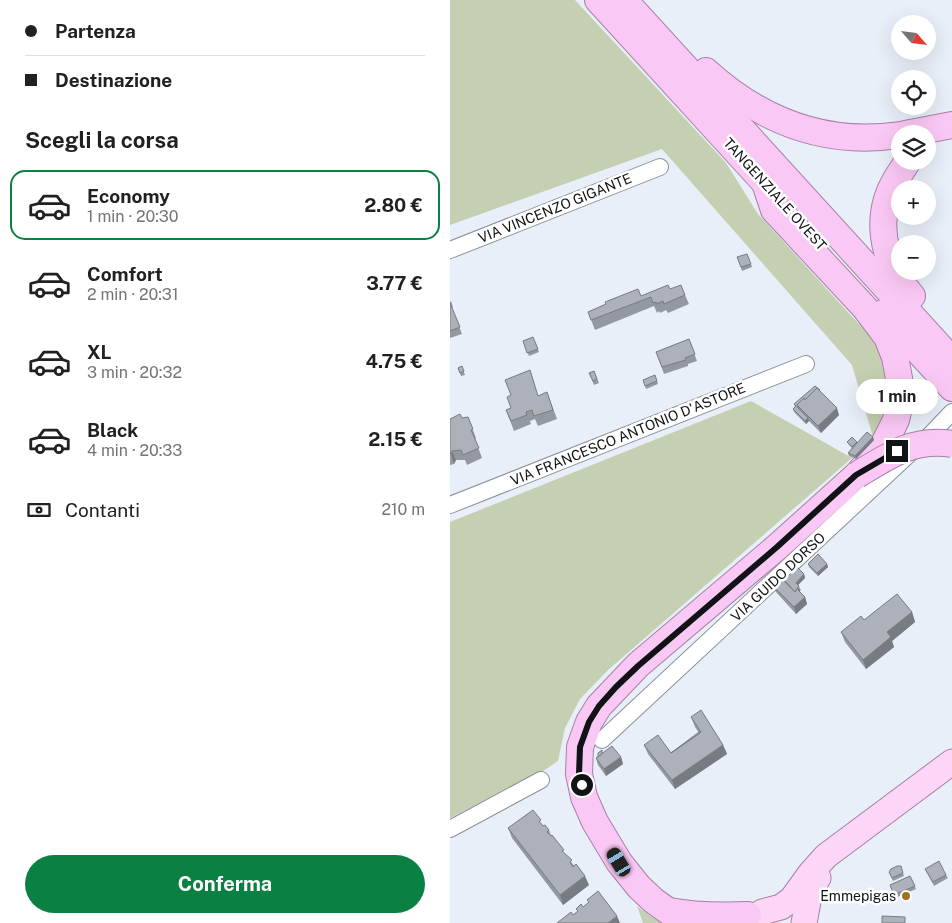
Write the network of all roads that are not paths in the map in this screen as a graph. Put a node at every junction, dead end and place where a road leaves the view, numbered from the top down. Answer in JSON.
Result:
{"nodes":[{"id":1,"x":598,"y":0,"type":"edge"},
{"id":2,"x":624,"y":0,"type":"edge"},
{"id":3,"x":637,"y":0,"type":"edge"},
{"id":4,"x":952,"y":125,"type":"edge"},
{"id":5,"x":936,"y":128,"type":"edge"},
{"id":6,"x":952,"y":132,"type":"edge"},
{"id":7,"x":891,"y":136,"type":"edge"},
{"id":8,"x":936,"y":140,"type":"edge"},
{"id":9,"x":660,"y":167,"type":"dead end"},
{"id":10,"x":902,"y":170,"type":"edge"},
{"id":11,"x":765,"y":183,"type":"junction"},
{"id":12,"x":450,"y":250,"type":"edge"},
{"id":13,"x":952,"y":342,"type":"edge"},
{"id":14,"x":952,"y":360,"type":"edge"},
{"id":15,"x":806,"y":364,"type":"dead end"},
{"id":16,"x":952,"y":388,"type":"edge"},
{"id":17,"x":952,"y":412,"type":"edge"},
{"id":18,"x":952,"y":444,"type":"edge"},
{"id":19,"x":856,"y":475,"type":"junction"},
{"id":20,"x":450,"y":505,"type":"edge"},
{"id":21,"x":602,"y":740,"type":"dead end"},
{"id":22,"x":952,"y":762,"type":"edge"},
{"id":23,"x":541,"y":780,"type":"dead end"},
{"id":24,"x":450,"y":829,"type":"edge"},
{"id":25,"x":858,"y":833,"type":"junction"},
{"id":26,"x":677,"y":917,"type":"edge"},
{"id":27,"x":748,"y":917,"type":"edge"},
{"id":28,"x":796,"y":923,"type":"edge"},
{"id":29,"x":804,"y":923,"type":"edge"}],
"edges":[{"from":1,"to":11,"type":"highway","name":"TANGENZIALE OVEST"},
{"from":2,"to":14,"type":"highway","name":"TANGENZIALE OVEST"},
{"from":3,"to":7,"type":"highway"},
{"from":4,"to":5,"type":"highway"},
{"from":6,"to":8,"type":"highway"},
{"from":9,"to":12,"type":"street","name":"VIA VINCENZO GIGANTE"},
{"from":10,"to":13,"type":"highway"},
{"from":11,"to":16,"type":"highway","name":"TANGENZIALE OVEST"},
{"from":11,"to":19,"type":"highway"},
{"from":15,"to":20,"type":"street","name":"VIA FRANCESCO ANTONIO D'ASTORE"},
{"from":17,"to":21,"type":"street","name":"VIA GUIDO DORSO"},
{"from":18,"to":19,"type":"highway","bridge":true},
{"from":19,"to":26,"type":"highway"},
{"from":22,"to":25,"type":"main road"},
{"from":23,"to":24,"type":"street"},
{"from":25,"to":27,"type":"main road"},
{"from":25,"to":29,"type":"main road"},
{"from":26,"to":27,"type":"highway"},
{"from":27,"to":28,"type":"main road"}]}
